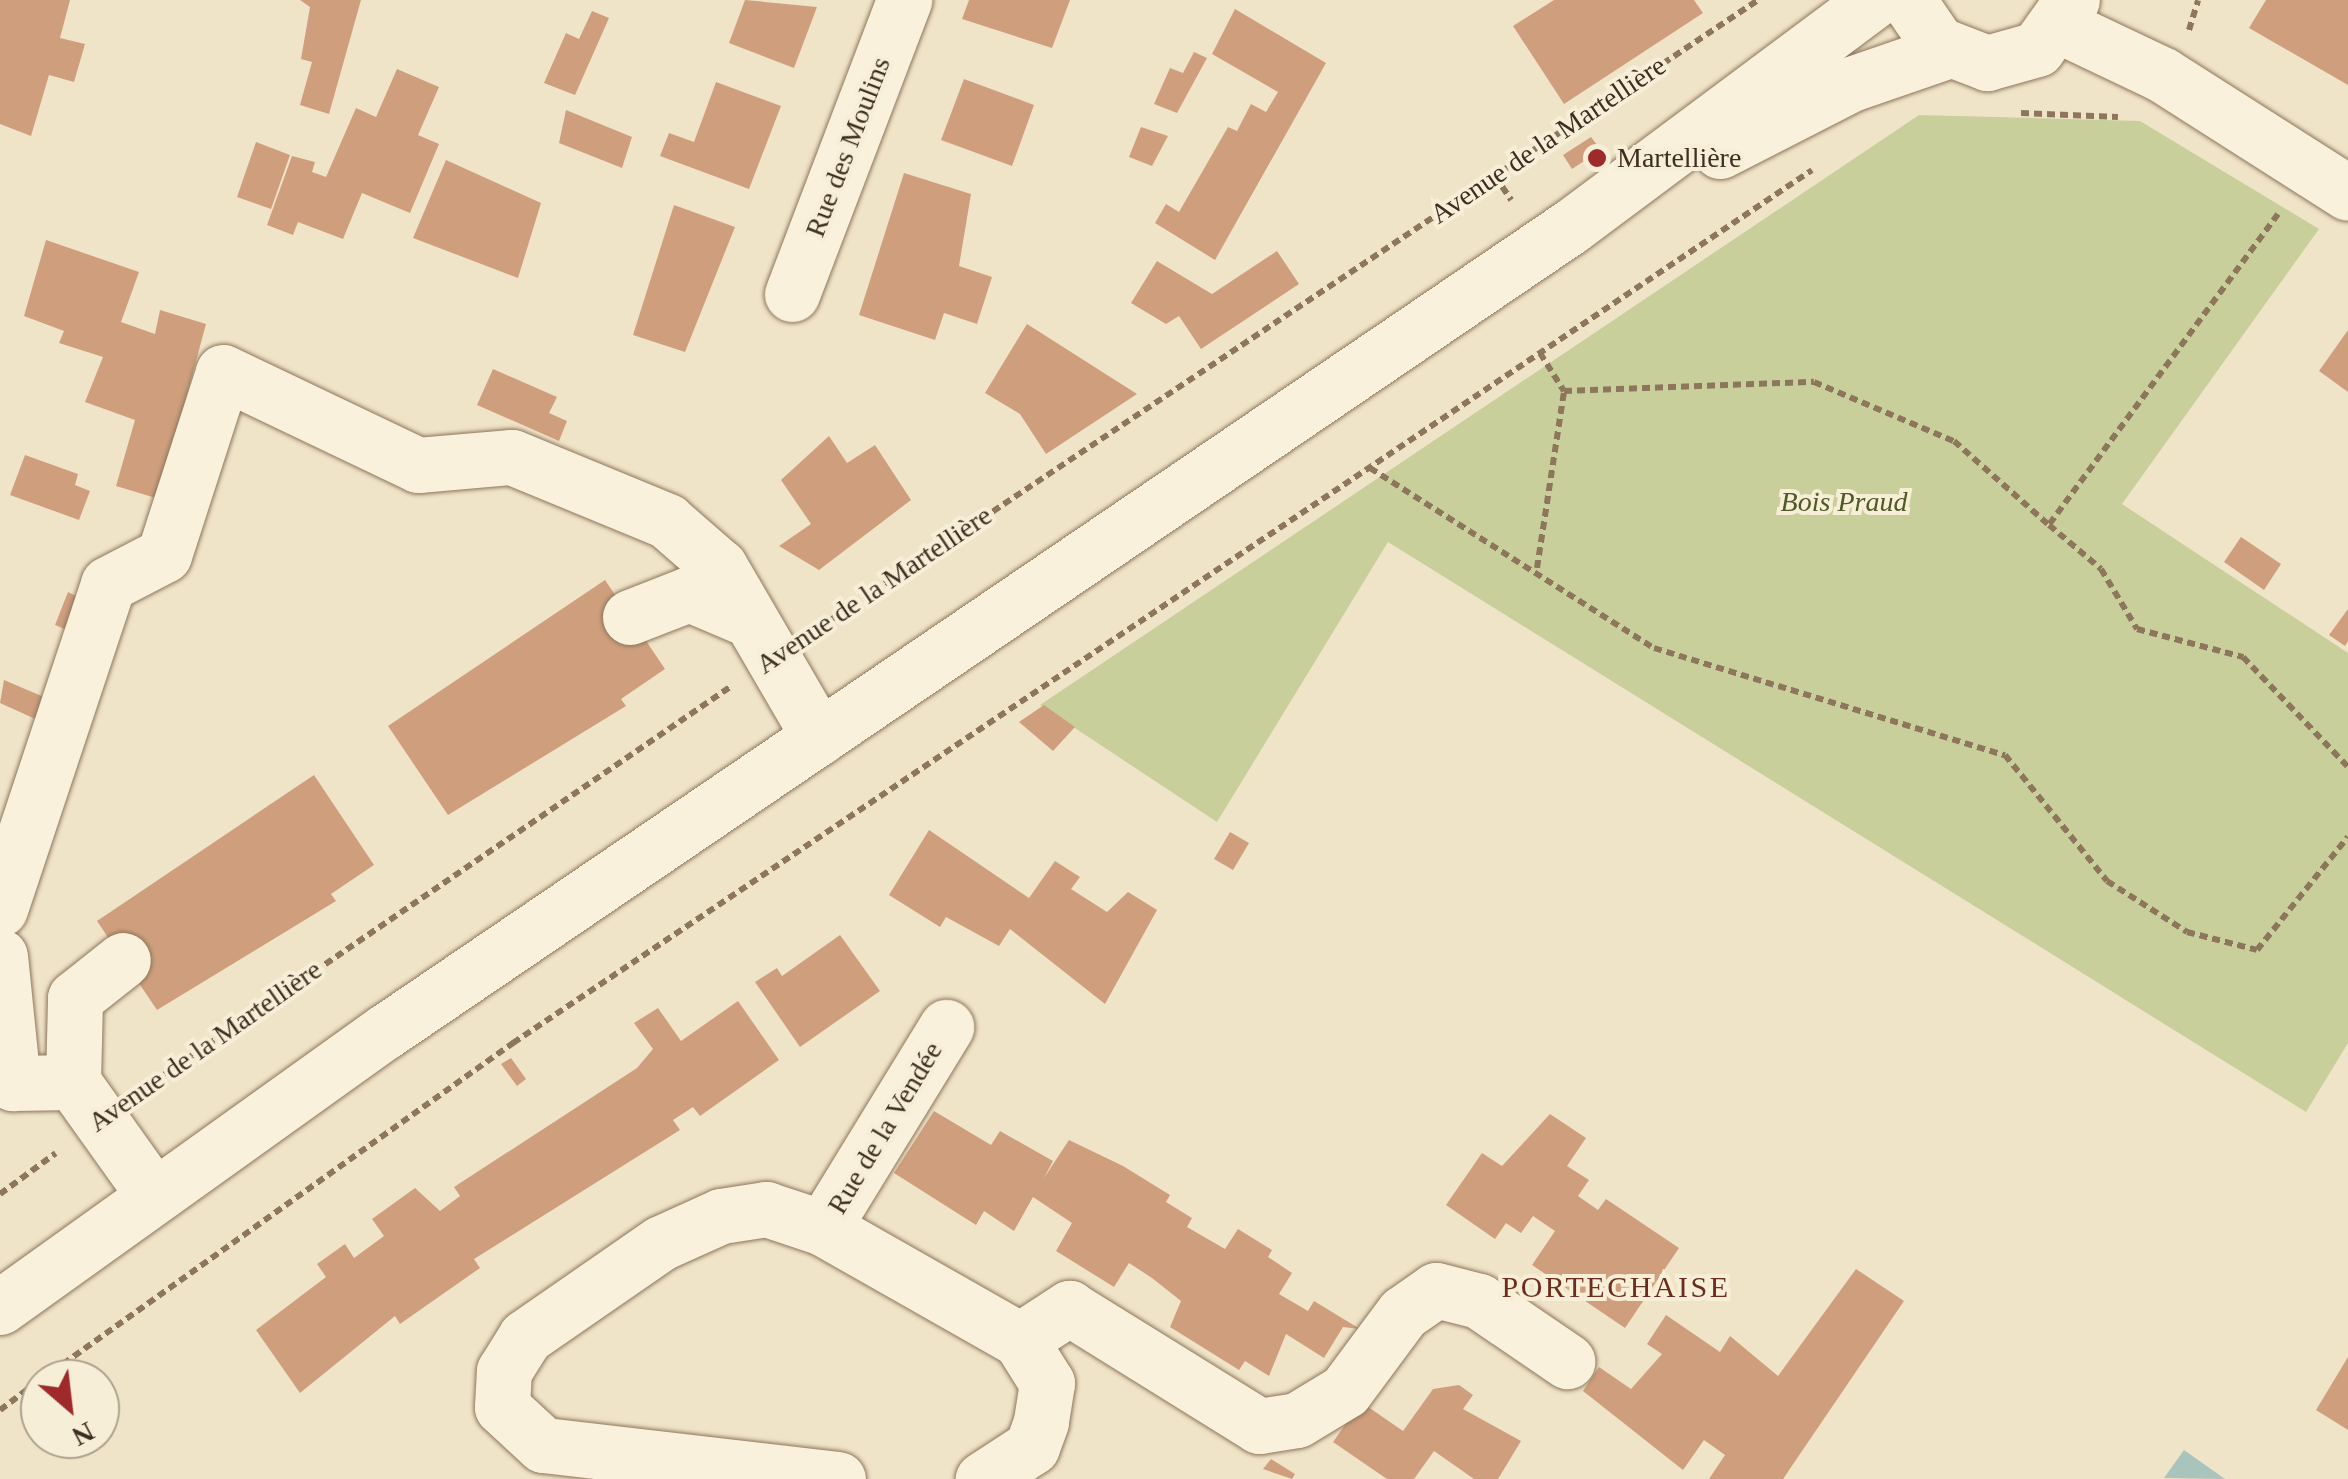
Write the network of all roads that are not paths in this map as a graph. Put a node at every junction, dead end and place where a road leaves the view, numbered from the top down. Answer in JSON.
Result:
{"nodes":[{"id":1,"x":904,"y":0,"type":"edge"},
{"id":2,"x":1875,"y":0,"type":"edge"},
{"id":3,"x":1908,"y":0,"type":"edge"},
{"id":4,"x":2066,"y":13,"type":"edge"},
{"id":5,"x":1947,"y":51,"type":"junction"},
{"id":6,"x":2330,"y":181,"type":"edge"},
{"id":7,"x":1545,"y":217,"type":"junction"},
{"id":8,"x":792,"y":294,"type":"dead end"},
{"id":9,"x":630,"y":617,"type":"dead end"},
{"id":10,"x":760,"y":639,"type":"junction"},
{"id":11,"x":819,"y":737,"type":"junction"},
{"id":12,"x":0,"y":908,"type":"edge"},
{"id":13,"x":0,"y":956,"type":"edge"},
{"id":14,"x":122,"y":960,"type":"dead end"},
{"id":15,"x":946,"y":1028,"type":"dead end"},
{"id":16,"x":87,"y":1100,"type":"junction"},
{"id":17,"x":153,"y":1194,"type":"junction"},
{"id":18,"x":824,"y":1228,"type":"junction"},
{"id":19,"x":0,"y":1307,"type":"edge"},
{"id":20,"x":1020,"y":1340,"type":"junction"},
{"id":21,"x":1567,"y":1361,"type":"dead end"},
{"id":22,"x":662,"y":1470,"type":"edge"},
{"id":23,"x":838,"y":1479,"type":"edge"},
{"id":24,"x":982,"y":1479,"type":"edge"}],
"edges":[{"from":1,"to":8,"type":"street","name":"Rue des Moulins"},
{"from":2,"to":7,"type":"street"},
{"from":3,"to":5,"type":"street"},
{"from":4,"to":5,"type":"street"},
{"from":4,"to":6,"type":"street"},
{"from":5,"to":7,"type":"street"},
{"from":7,"to":11,"type":"street"},
{"from":9,"to":10,"type":"street"},
{"from":10,"to":11,"type":"street"},
{"from":10,"to":12,"type":"street"},
{"from":11,"to":17,"type":"street"},
{"from":13,"to":16,"type":"street"},
{"from":14,"to":16,"type":"street"},
{"from":15,"to":18,"type":"street","name":"Rue de la Vendée"},
{"from":16,"to":17,"type":"street"},
{"from":17,"to":19,"type":"street"},
{"from":18,"to":20,"type":"street","name":"Rue de la Vendée"},
{"from":18,"to":22,"type":"street","name":"Rue de la Vendée"},
{"from":20,"to":21,"type":"street"},
{"from":20,"to":24,"type":"street","name":"Rue de la Vendée"},
{"from":22,"to":23,"type":"street","name":"Rue de la Vendée"}]}
